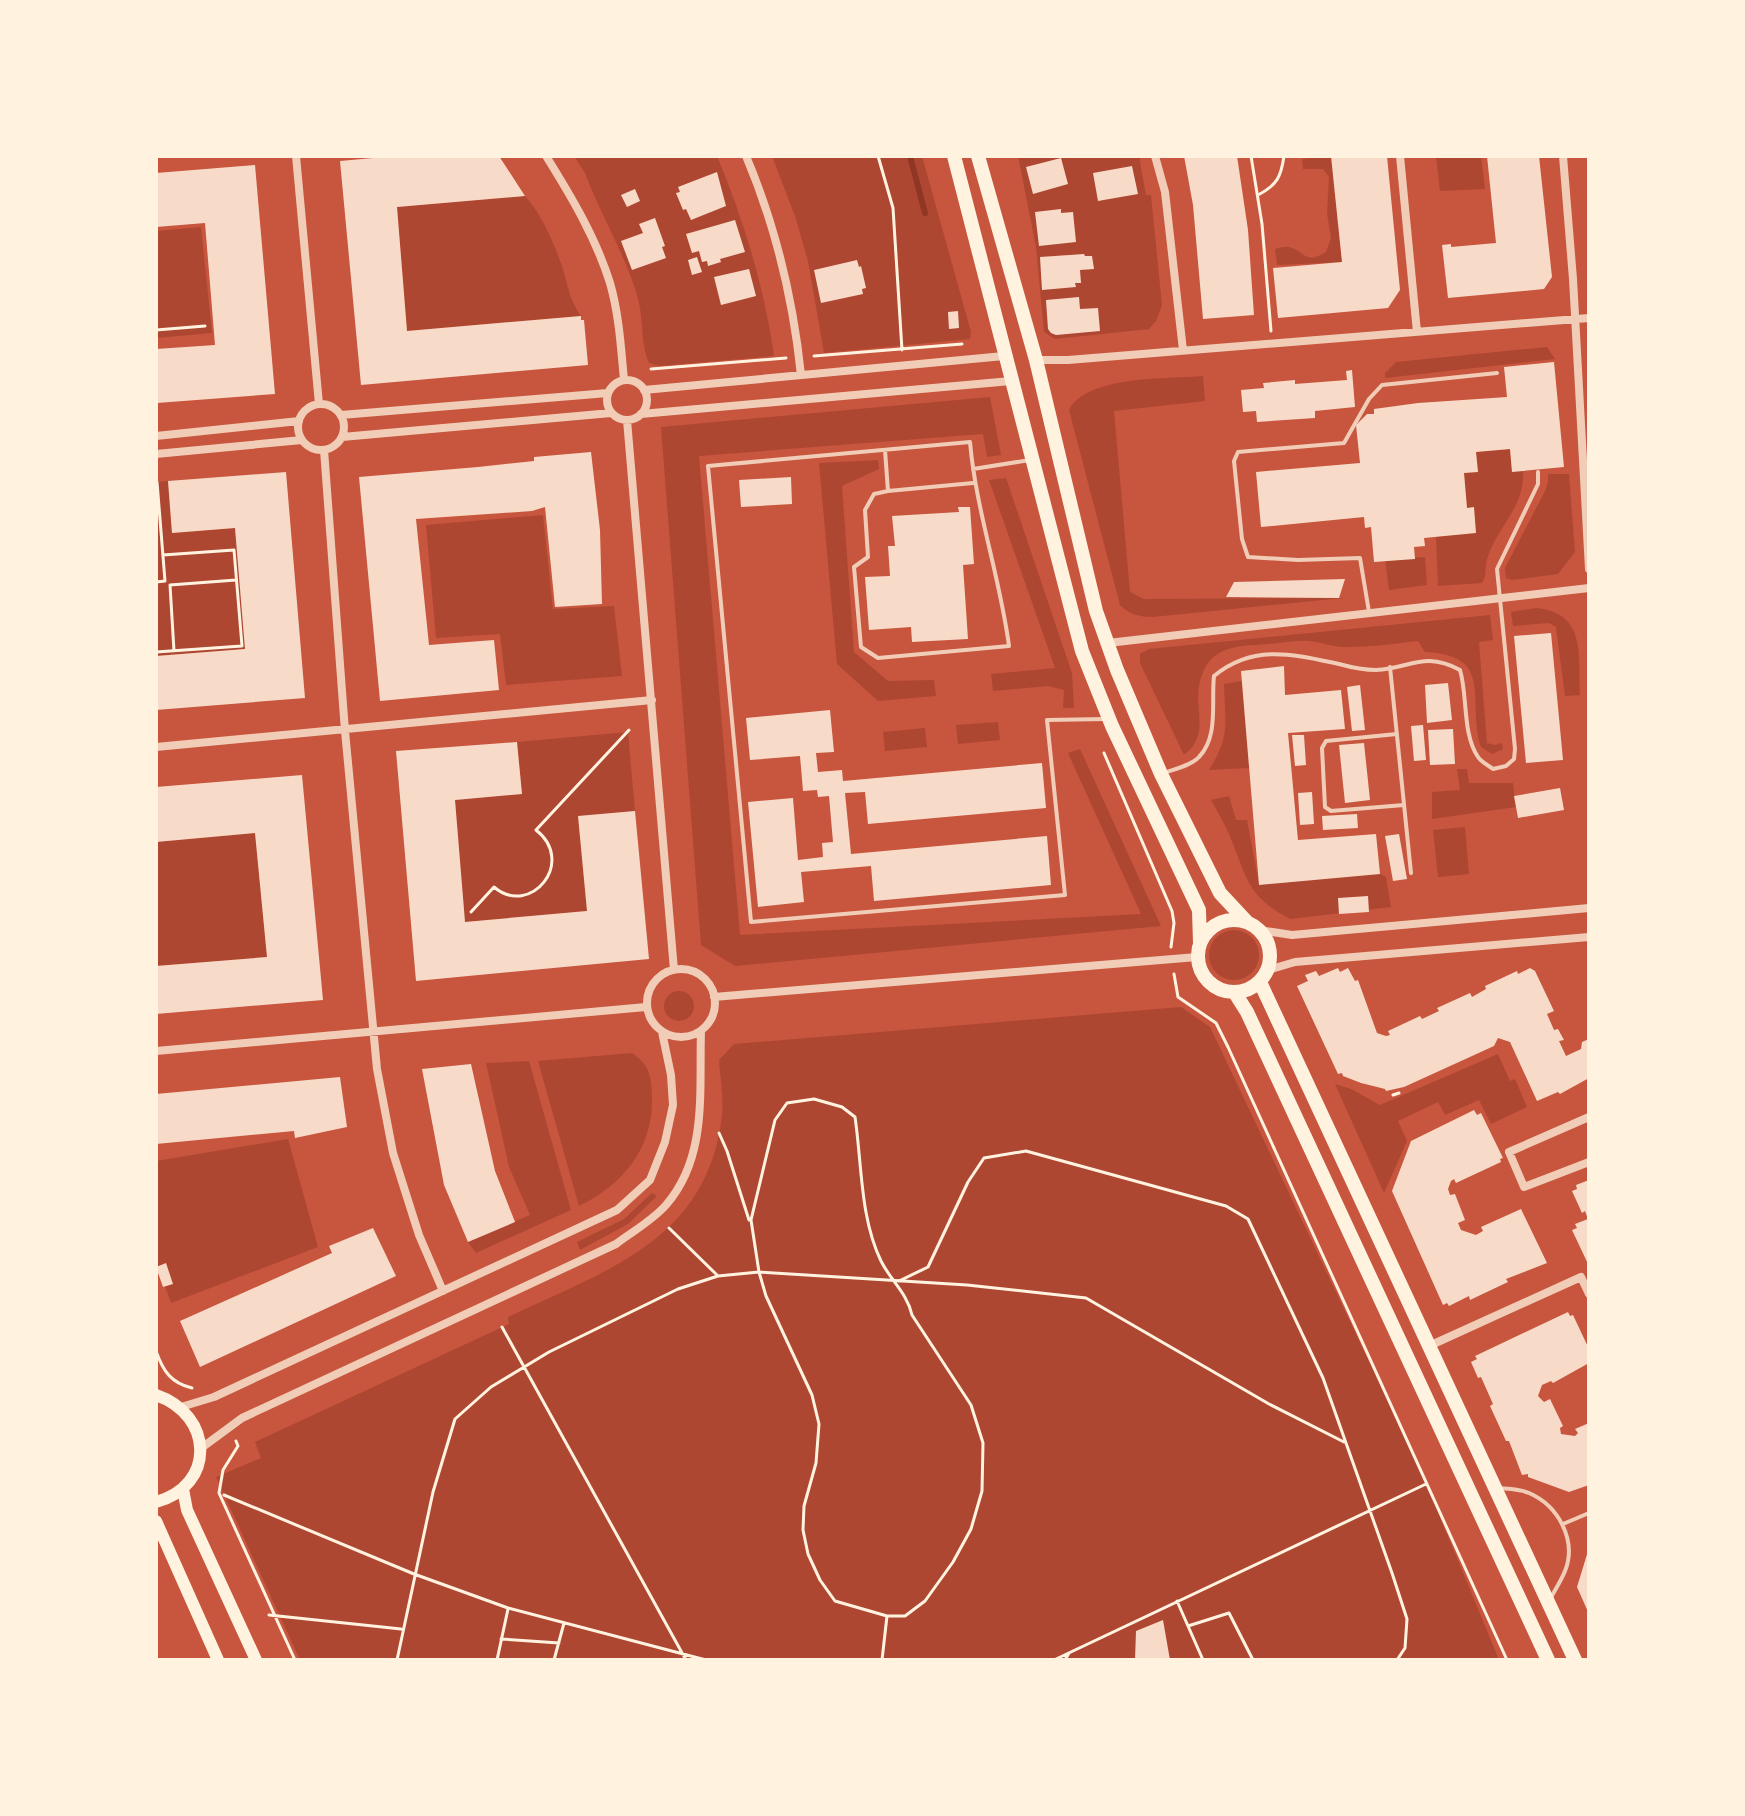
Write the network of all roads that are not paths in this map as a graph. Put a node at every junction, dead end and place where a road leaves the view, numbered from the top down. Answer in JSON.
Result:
{"nodes":[{"id":1,"x":296,"y":156,"type":"edge"},
{"id":2,"x":546,"y":156,"type":"edge"},
{"id":3,"x":746,"y":156,"type":"edge"},
{"id":4,"x":954,"y":156,"type":"edge"},
{"id":5,"x":978,"y":156,"type":"edge"},
{"id":6,"x":1155,"y":156,"type":"edge"},
{"id":7,"x":1400,"y":156,"type":"edge"},
{"id":8,"x":1563,"y":156,"type":"edge"},
{"id":9,"x":1589,"y":318,"type":"edge"},
{"id":10,"x":1575,"y":319,"type":"junction"},
{"id":11,"x":1417,"y":332,"type":"junction"},
{"id":12,"x":1183,"y":350,"type":"junction"},
{"id":13,"x":1004,"y":356,"type":"junction"},
{"id":14,"x":1036,"y":360,"type":"junction"},
{"id":15,"x":1497,"y":373,"type":"dead end"},
{"id":16,"x":801,"y":375,"type":"junction"},
{"id":17,"x":624,"y":380,"type":"junction"},
{"id":18,"x":1011,"y":381,"type":"junction"},
{"id":19,"x":644,"y":390,"type":"junction"},
{"id":20,"x":608,"y":393,"type":"junction"},
{"id":21,"x":319,"y":404,"type":"junction"},
{"id":22,"x":611,"y":413,"type":"junction"},
{"id":23,"x":641,"y":414,"type":"junction"},
{"id":24,"x":341,"y":415,"type":"junction"},
{"id":25,"x":627,"y":420,"type":"junction"},
{"id":26,"x":299,"y":421,"type":"junction"},
{"id":27,"x":156,"y":434,"type":"edge"},
{"id":28,"x":342,"y":437,"type":"junction"},
{"id":29,"x":302,"y":440,"type":"junction"},
{"id":30,"x":324,"y":450,"type":"junction"},
{"id":31,"x":885,"y":450,"type":"junction"},
{"id":32,"x":156,"y":454,"type":"edge"},
{"id":33,"x":1032,"y":460,"type":"junction"},
{"id":34,"x":973,"y":469,"type":"junction"},
{"id":35,"x":1538,"y":472,"type":"dead end"},
{"id":36,"x":974,"y":483,"type":"junction"},
{"id":37,"x":888,"y":491,"type":"junction"},
{"id":38,"x":1589,"y":569,"type":"edge"},
{"id":39,"x":1589,"y":588,"type":"edge"},
{"id":40,"x":1501,"y":598,"type":"junction"},
{"id":41,"x":1369,"y":612,"type":"junction"},
{"id":42,"x":1108,"y":643,"type":"junction"},
{"id":43,"x":1390,"y":667,"type":"junction"},
{"id":44,"x":652,"y":700,"type":"junction"},
{"id":45,"x":1109,"y":719,"type":"junction"},
{"id":46,"x":345,"y":731,"type":"junction"},
{"id":47,"x":1397,"y":734,"type":"junction"},
{"id":48,"x":156,"y":747,"type":"edge"},
{"id":49,"x":1161,"y":774,"type":"junction"},
{"id":50,"x":1404,"y":805,"type":"junction"},
{"id":51,"x":1411,"y":873,"type":"dead end"},
{"id":52,"x":1588,"y":906,"type":"edge"},
{"id":53,"x":1253,"y":926,"type":"junction"},
{"id":54,"x":1589,"y":937,"type":"edge"},
{"id":55,"x":1199,"y":950,"type":"junction"},
{"id":56,"x":674,"y":970,"type":"junction"},
{"id":57,"x":1264,"y":976,"type":"junction"},
{"id":58,"x":1235,"y":993,"type":"junction"},
{"id":59,"x":714,"y":997,"type":"junction"},
{"id":60,"x":646,"y":1007,"type":"junction"},
{"id":61,"x":701,"y":1031,"type":"junction"},
{"id":62,"x":373,"y":1032,"type":"junction"},
{"id":63,"x":662,"y":1032,"type":"junction"},
{"id":64,"x":156,"y":1051,"type":"edge"},
{"id":65,"x":1589,"y":1117,"type":"edge"},
{"id":66,"x":1589,"y":1162,"type":"edge"},
{"id":67,"x":443,"y":1291,"type":"junction"},
{"id":68,"x":1589,"y":1294,"type":"edge"},
{"id":69,"x":1429,"y":1346,"type":"junction"},
{"id":70,"x":156,"y":1395,"type":"edge"},
{"id":71,"x":181,"y":1407,"type":"junction"},
{"id":72,"x":200,"y":1449,"type":"junction"},
{"id":73,"x":1495,"y":1488,"type":"junction"},
{"id":74,"x":183,"y":1489,"type":"junction"},
{"id":75,"x":156,"y":1502,"type":"edge"},
{"id":76,"x":1589,"y":1513,"type":"edge"},
{"id":77,"x":156,"y":1521,"type":"edge"},
{"id":78,"x":1563,"y":1524,"type":"junction"},
{"id":79,"x":1549,"y":1602,"type":"junction"},
{"id":80,"x":218,"y":1660,"type":"edge"},
{"id":81,"x":256,"y":1660,"type":"edge"},
{"id":82,"x":1548,"y":1660,"type":"edge"},
{"id":83,"x":1575,"y":1660,"type":"edge"}],
"edges":[{"from":1,"to":21,"type":"street"},
{"from":2,"to":17,"type":"street"},
{"from":3,"to":16,"type":"street"},
{"from":4,"to":13,"type":"main road"},
{"from":5,"to":14,"type":"main road"},
{"from":6,"to":12,"type":"street"},
{"from":7,"to":11,"type":"street"},
{"from":8,"to":10,"type":"street"},
{"from":9,"to":10,"type":"street"},
{"from":10,"to":11,"type":"street"},
{"from":10,"to":38,"type":"street"},
{"from":11,"to":12,"type":"street"},
{"from":12,"to":14,"type":"street"},
{"from":13,"to":16,"type":"street"},
{"from":13,"to":18,"type":"main road"},
{"from":14,"to":42,"type":"main road"},
{"from":15,"to":41,"type":"lane"},
{"from":16,"to":19,"type":"street"},
{"from":17,"to":19,"type":"street"},
{"from":17,"to":20,"type":"street"},
{"from":18,"to":23,"type":"street"},
{"from":18,"to":33,"type":"main road"},
{"from":19,"to":23,"type":"street"},
{"from":20,"to":22,"type":"street"},
{"from":20,"to":24,"type":"street"},
{"from":21,"to":24,"type":"street"},
{"from":21,"to":26,"type":"street"},
{"from":22,"to":25,"type":"street"},
{"from":22,"to":28,"type":"street"},
{"from":23,"to":25,"type":"street"},
{"from":24,"to":28,"type":"street"},
{"from":25,"to":44,"type":"street"},
{"from":26,"to":27,"type":"street"},
{"from":26,"to":29,"type":"street"},
{"from":28,"to":30,"type":"street"},
{"from":29,"to":30,"type":"street"},
{"from":29,"to":32,"type":"street"},
{"from":30,"to":46,"type":"street"},
{"from":31,"to":34,"type":"lane"},
{"from":31,"to":37,"type":"lane"},
{"from":31,"to":45,"type":"lane"},
{"from":33,"to":34,"type":"lane"},
{"from":33,"to":45,"type":"main road"},
{"from":34,"to":36,"type":"lane"},
{"from":35,"to":40,"type":"lane"},
{"from":36,"to":37,"type":"lane"},
{"from":36,"to":37,"type":"lane"},
{"from":39,"to":40,"type":"street"},
{"from":40,"to":41,"type":"street"},
{"from":40,"to":43,"type":"lane"},
{"from":41,"to":42,"type":"street"},
{"from":42,"to":49,"type":"main road"},
{"from":43,"to":47,"type":"lane"},
{"from":43,"to":49,"type":"lane"},
{"from":44,"to":46,"type":"street"},
{"from":44,"to":56,"type":"street"},
{"from":45,"to":55,"type":"main road"},
{"from":46,"to":48,"type":"street"},
{"from":46,"to":62,"type":"street"},
{"from":47,"to":50,"type":"lane"},
{"from":47,"to":50,"type":"lane"},
{"from":49,"to":53,"type":"main road"},
{"from":50,"to":51,"type":"lane"},
{"from":52,"to":53,"type":"street"},
{"from":53,"to":55,"type":"main road"},
{"from":53,"to":57,"type":"main road"},
{"from":54,"to":57,"type":"street"},
{"from":55,"to":58,"type":"main road"},
{"from":55,"to":59,"type":"street"},
{"from":56,"to":59,"type":"street"},
{"from":56,"to":60,"type":"street"},
{"from":57,"to":58,"type":"main road"},
{"from":57,"to":69,"type":"main road"},
{"from":58,"to":82,"type":"main road"},
{"from":59,"to":61,"type":"street"},
{"from":60,"to":62,"type":"street"},
{"from":60,"to":63,"type":"street"},
{"from":61,"to":63,"type":"street"},
{"from":61,"to":72,"type":"street"},
{"from":62,"to":64,"type":"street"},
{"from":62,"to":67,"type":"street"},
{"from":63,"to":67,"type":"street"},
{"from":65,"to":66,"type":"street"},
{"from":67,"to":71,"type":"street"},
{"from":68,"to":69,"type":"street"},
{"from":69,"to":73,"type":"main road"},
{"from":70,"to":71,"type":"main road"},
{"from":71,"to":72,"type":"main road"},
{"from":72,"to":74,"type":"main road"},
{"from":73,"to":78,"type":"lane"},
{"from":73,"to":79,"type":"main road"},
{"from":74,"to":75,"type":"main road"},
{"from":74,"to":81,"type":"main road"},
{"from":76,"to":78,"type":"lane"},
{"from":77,"to":80,"type":"main road"},
{"from":78,"to":79,"type":"lane"},
{"from":79,"to":83,"type":"main road"}]}
